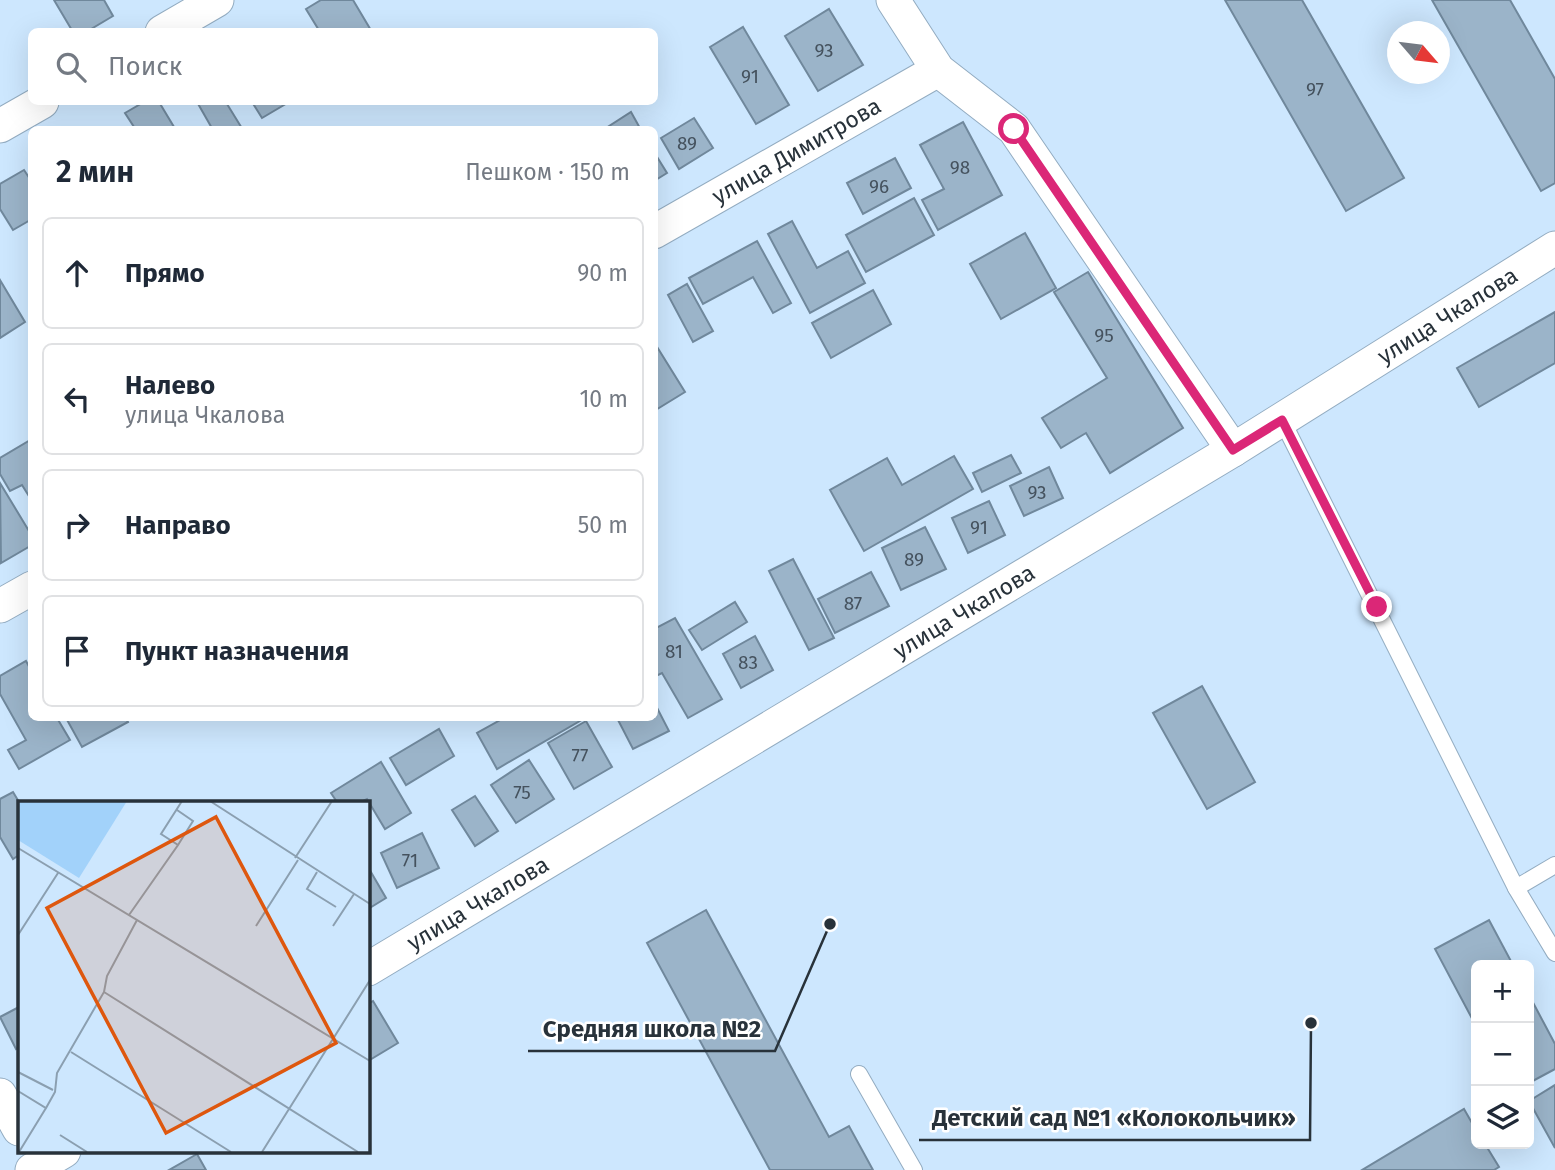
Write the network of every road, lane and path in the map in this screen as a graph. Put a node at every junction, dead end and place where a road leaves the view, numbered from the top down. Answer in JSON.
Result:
{"nodes":[{"id":1,"x":217,"y":0,"type":"edge"},
{"id":2,"x":893,"y":0,"type":"edge"},
{"id":3,"x":169,"y":28,"type":"edge"},
{"id":4,"x":938,"y":70,"type":"junction"},
{"id":5,"x":36,"y":105,"type":"edge"},
{"id":6,"x":0,"y":125,"type":"edge"},
{"id":7,"x":658,"y":230,"type":"edge"},
{"id":8,"x":1555,"y":248,"type":"edge"},
{"id":9,"x":1282,"y":420,"type":"junction"},
{"id":10,"x":1233,"y":450,"type":"junction"},
{"id":11,"x":28,"y":590,"type":"edge"},
{"id":12,"x":0,"y":606,"type":"edge"},
{"id":13,"x":1555,"y":865,"type":"edge"},
{"id":14,"x":1516,"y":888,"type":"junction"},
{"id":15,"x":1555,"y":953,"type":"edge"},
{"id":16,"x":369,"y":968,"type":"edge"},
{"id":17,"x":859,"y":1074,"type":"dead end"},
{"id":18,"x":0,"y":1095,"type":"edge"},
{"id":19,"x":18,"y":1127,"type":"edge"},
{"id":20,"x":914,"y":1170,"type":"edge"}],
"edges":[{"from":1,"to":3,"type":"street"},
{"from":2,"to":4,"type":"street"},
{"from":4,"to":7,"type":"street","name":"улица Димитрова"},
{"from":4,"to":10,"type":"street"},
{"from":5,"to":6,"type":"street"},
{"from":8,"to":9,"type":"street","name":"улица Чкалова"},
{"from":9,"to":10,"type":"street","name":"улица Чкалова"},
{"from":9,"to":14,"type":"lane"},
{"from":10,"to":16,"type":"street","name":"улица Чкалова"},
{"from":11,"to":12,"type":"street"},
{"from":13,"to":14,"type":"lane"},
{"from":14,"to":15,"type":"lane"},
{"from":17,"to":20,"type":"lane"},
{"from":18,"to":19,"type":"street"}]}
